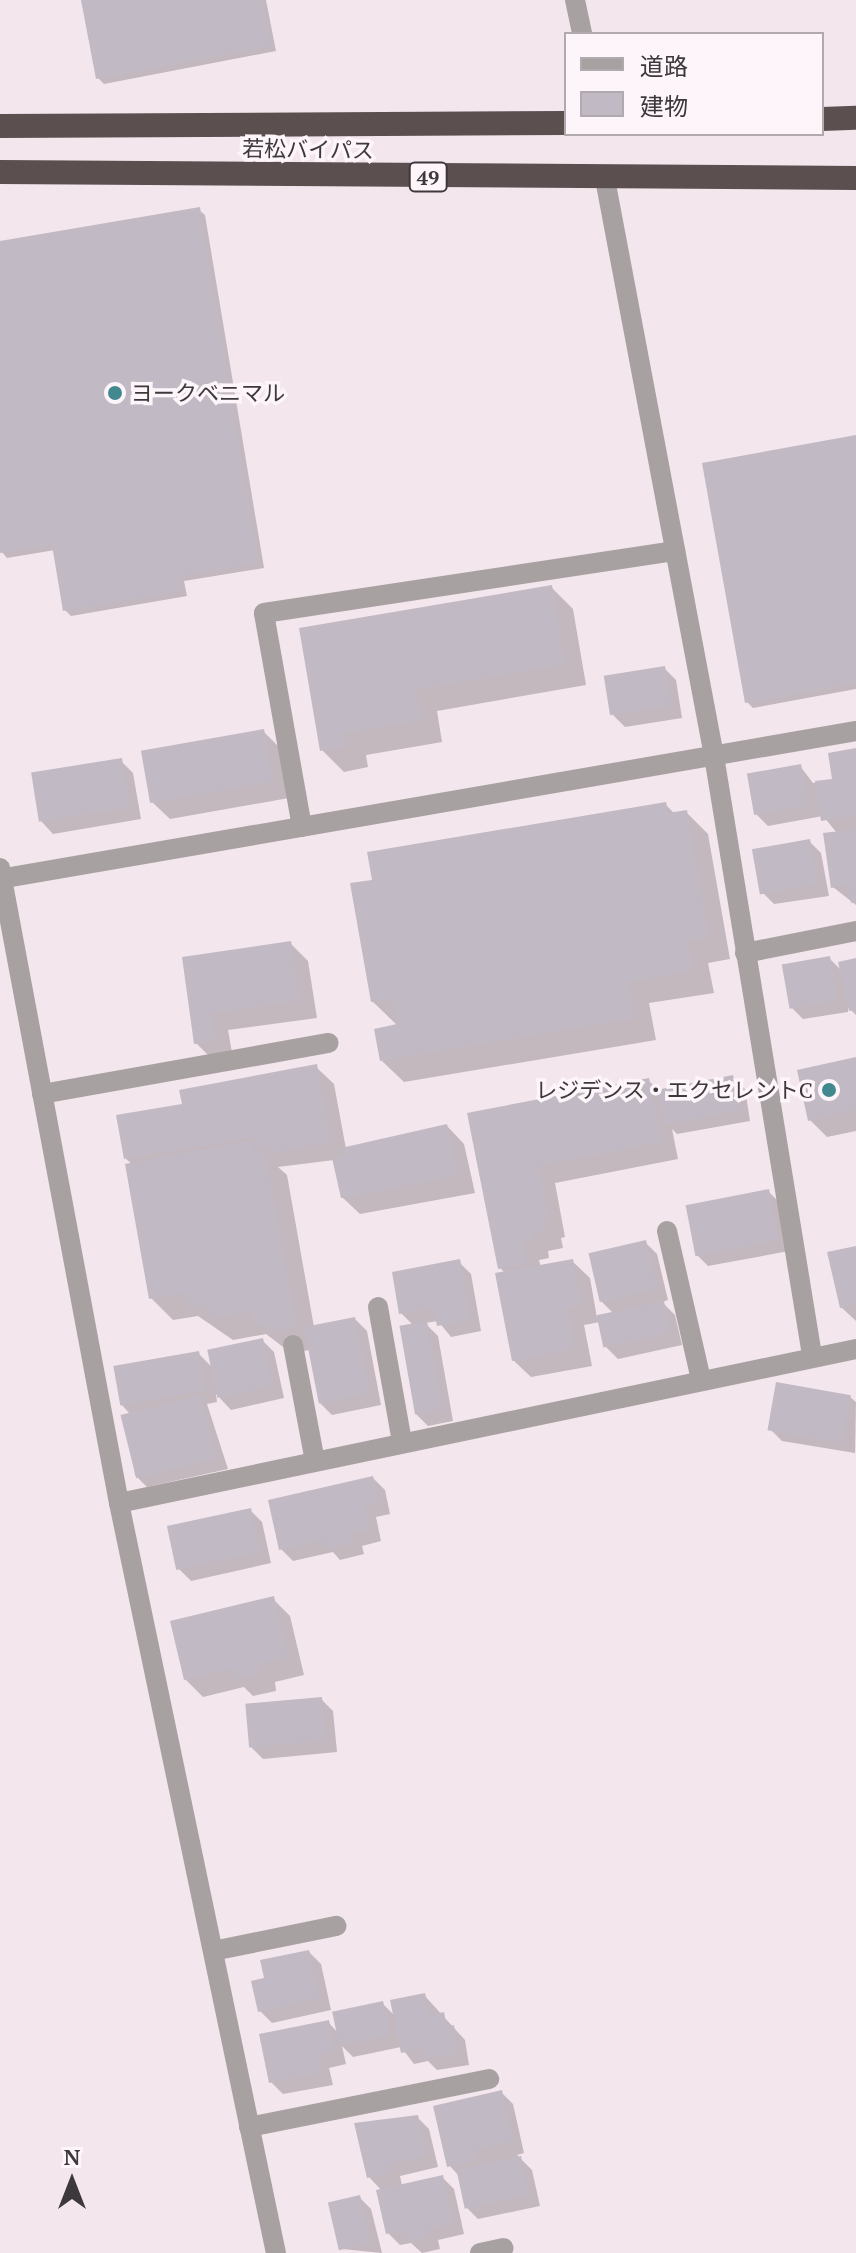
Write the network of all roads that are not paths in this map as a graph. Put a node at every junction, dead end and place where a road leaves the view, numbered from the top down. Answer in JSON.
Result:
{"nodes":[{"id":1,"x":575,"y":0,"type":"edge"},
{"id":2,"x":582,"y":32,"type":"edge"},
{"id":3,"x":856,"y":118,"type":"edge"},
{"id":4,"x":824,"y":119,"type":"edge"},
{"id":5,"x":564,"y":123,"type":"edge"},
{"id":6,"x":0,"y":126,"type":"edge"},
{"id":7,"x":0,"y":172,"type":"edge"},
{"id":8,"x":856,"y":178,"type":"edge"},
{"id":9,"x":605,"y":179,"type":"junction"},
{"id":10,"x":675,"y":551,"type":"junction"},
{"id":11,"x":856,"y":731,"type":"edge"},
{"id":12,"x":714,"y":756,"type":"junction"},
{"id":13,"x":302,"y":827,"type":"junction"},
{"id":14,"x":1,"y":875,"type":"edge"},
{"id":15,"x":856,"y":931,"type":"edge"},
{"id":16,"x":745,"y":953,"type":"junction"},
{"id":17,"x":328,"y":1043,"type":"dead end"},
{"id":18,"x":42,"y":1094,"type":"junction"},
{"id":19,"x":667,"y":1231,"type":"dead end"},
{"id":20,"x":378,"y":1307,"type":"dead end"},
{"id":21,"x":293,"y":1345,"type":"dead end"},
{"id":22,"x":856,"y":1349,"type":"edge"},
{"id":23,"x":812,"y":1355,"type":"junction"},
{"id":24,"x":701,"y":1379,"type":"junction"},
{"id":25,"x":402,"y":1442,"type":"junction"},
{"id":26,"x":315,"y":1461,"type":"junction"},
{"id":27,"x":119,"y":1503,"type":"junction"},
{"id":28,"x":336,"y":1926,"type":"dead end"},
{"id":29,"x":213,"y":1951,"type":"junction"},
{"id":30,"x":489,"y":2079,"type":"dead end"},
{"id":31,"x":249,"y":2127,"type":"junction"},
{"id":32,"x":503,"y":2248,"type":"dead end"},
{"id":33,"x":276,"y":2253,"type":"edge"},
{"id":34,"x":480,"y":2253,"type":"edge"}],
"edges":[{"from":1,"to":2,"type":"street"},
{"from":3,"to":4,"type":"highway"},
{"from":5,"to":6,"type":"highway","name":"若松バイパス"},
{"from":7,"to":9,"type":"highway","name":"若松バイパス","number":"49"},
{"from":8,"to":9,"type":"highway","name":"若松バイパス","number":"49"},
{"from":9,"to":10,"type":"street"},
{"from":10,"to":12,"type":"street"},
{"from":10,"to":13,"type":"street"},
{"from":11,"to":12,"type":"street"},
{"from":12,"to":13,"type":"street"},
{"from":12,"to":16,"type":"street"},
{"from":13,"to":14,"type":"street"},
{"from":14,"to":18,"type":"street"},
{"from":15,"to":16,"type":"street"},
{"from":16,"to":23,"type":"street"},
{"from":17,"to":18,"type":"street"},
{"from":18,"to":27,"type":"street"},
{"from":19,"to":24,"type":"street"},
{"from":20,"to":25,"type":"street"},
{"from":21,"to":26,"type":"street"},
{"from":22,"to":23,"type":"street"},
{"from":23,"to":24,"type":"street"},
{"from":24,"to":25,"type":"street"},
{"from":25,"to":26,"type":"street"},
{"from":26,"to":27,"type":"street"},
{"from":27,"to":29,"type":"street"},
{"from":28,"to":29,"type":"street"},
{"from":29,"to":31,"type":"street"},
{"from":30,"to":31,"type":"street"},
{"from":31,"to":33,"type":"street"},
{"from":32,"to":34,"type":"street"}]}
